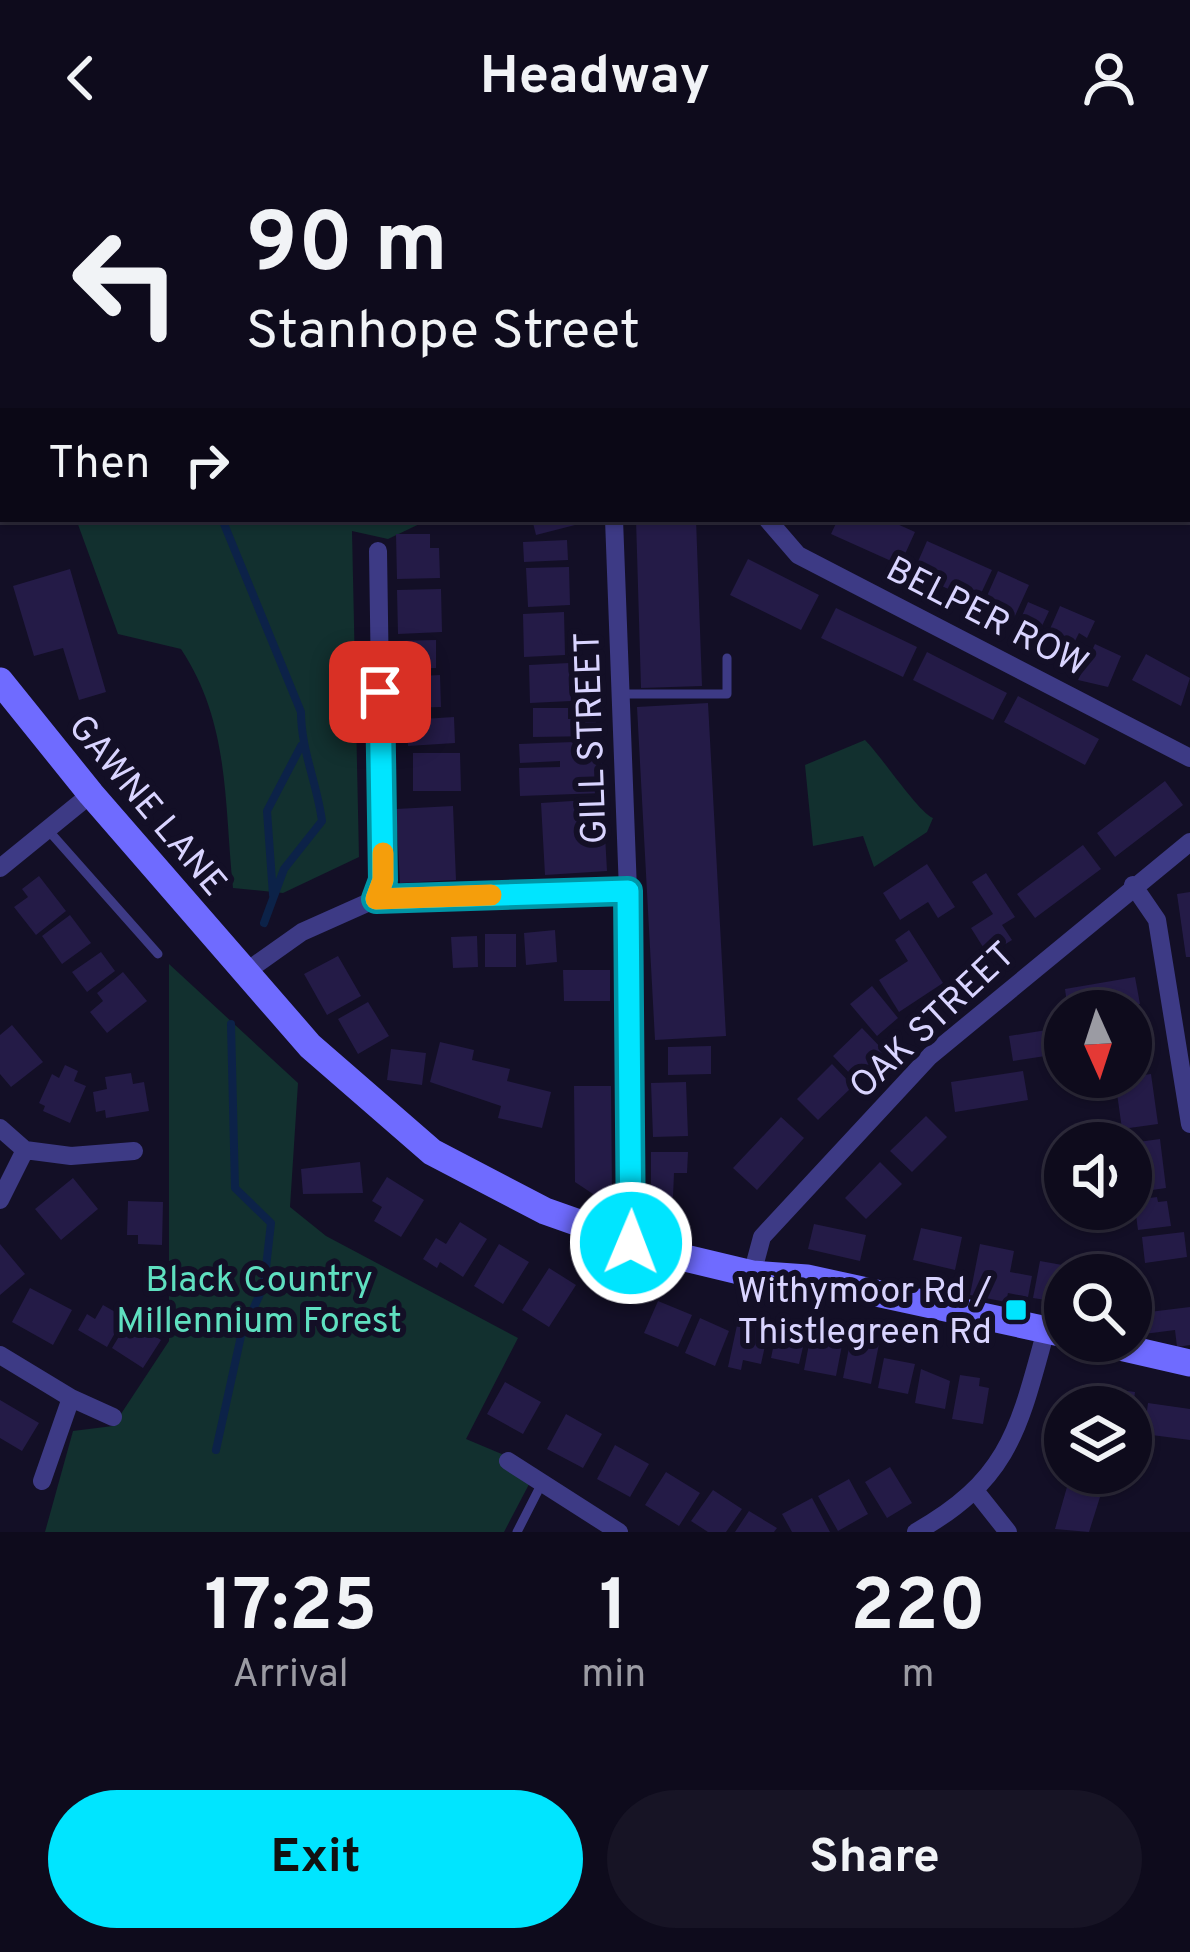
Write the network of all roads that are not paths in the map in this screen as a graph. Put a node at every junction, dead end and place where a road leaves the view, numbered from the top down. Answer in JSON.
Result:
{"nodes":[{"id":1,"x":614,"y":522,"type":"edge"},
{"id":2,"x":769,"y":522,"type":"edge"},
{"id":3,"x":378,"y":551,"type":"dead end"},
{"id":4,"x":728,"y":658,"type":"dead end"},
{"id":5,"x":0,"y":681,"type":"edge"},
{"id":6,"x":620,"y":694,"type":"junction"},
{"id":7,"x":1190,"y":758,"type":"edge"},
{"id":8,"x":91,"y":794,"type":"junction"},
{"id":9,"x":48,"y":830,"type":"junction"},
{"id":10,"x":1190,"y":842,"type":"edge"},
{"id":11,"x":0,"y":868,"type":"edge"},
{"id":12,"x":1133,"y":885,"type":"junction"},
{"id":13,"x":628,"y":891,"type":"junction"},
{"id":14,"x":376,"y":899,"type":"junction"},
{"id":15,"x":158,"y":954,"type":"dead end"},
{"id":16,"x":247,"y":971,"type":"junction"},
{"id":17,"x":1190,"y":1124,"type":"edge"},
{"id":18,"x":0,"y":1128,"type":"edge"},
{"id":19,"x":25,"y":1150,"type":"junction"},
{"id":20,"x":134,"y":1151,"type":"dead end"},
{"id":21,"x":0,"y":1200,"type":"edge"},
{"id":22,"x":631,"y":1243,"type":"junction"},
{"id":23,"x":752,"y":1274,"type":"junction"},
{"id":24,"x":1044,"y":1329,"type":"edge"},
{"id":25,"x":1152,"y":1354,"type":"edge"},
{"id":26,"x":0,"y":1355,"type":"edge"},
{"id":27,"x":1044,"y":1360,"type":"edge"},
{"id":28,"x":1190,"y":1363,"type":"edge"},
{"id":29,"x":71,"y":1398,"type":"junction"},
{"id":30,"x":113,"y":1417,"type":"dead end"},
{"id":31,"x":508,"y":1461,"type":"dead end"},
{"id":32,"x":42,"y":1480,"type":"dead end"},
{"id":33,"x":542,"y":1483,"type":"junction"},
{"id":34,"x":977,"y":1493,"type":"junction"},
{"id":35,"x":518,"y":1532,"type":"edge"},
{"id":36,"x":619,"y":1532,"type":"edge"},
{"id":37,"x":916,"y":1532,"type":"edge"},
{"id":38,"x":1008,"y":1532,"type":"edge"}],
"edges":[{"from":1,"to":6,"type":"street","name":"GILL STREET"},
{"from":2,"to":7,"type":"street","name":"BELPER ROW"},
{"from":3,"to":14,"type":"street"},
{"from":4,"to":6,"type":"lane"},
{"from":5,"to":8,"type":"street","name":"GAWNE LANE"},
{"from":6,"to":13,"type":"street","name":"GILL STREET"},
{"from":8,"to":9,"type":"street"},
{"from":8,"to":16,"type":"street","name":"GAWNE LANE"},
{"from":9,"to":11,"type":"street"},
{"from":9,"to":15,"type":"lane"},
{"from":10,"to":12,"type":"street","name":"OAK STREET"},
{"from":12,"to":17,"type":"street"},
{"from":12,"to":23,"type":"street","name":"OAK STREET"},
{"from":13,"to":14,"type":"street"},
{"from":13,"to":22,"type":"street","name":"GILL STREET"},
{"from":14,"to":16,"type":"street"},
{"from":16,"to":22,"type":"street","name":"GAWNE LANE"},
{"from":18,"to":19,"type":"street"},
{"from":19,"to":20,"type":"street"},
{"from":19,"to":21,"type":"street"},
{"from":22,"to":23,"type":"street","name":"GAWNE LANE"},
{"from":23,"to":24,"type":"street","name":"GAWNE LANE"},
{"from":25,"to":28,"type":"street"},
{"from":26,"to":29,"type":"street"},
{"from":27,"to":34,"type":"street"},
{"from":29,"to":30,"type":"street"},
{"from":29,"to":32,"type":"street"},
{"from":31,"to":33,"type":"street"},
{"from":33,"to":35,"type":"lane"},
{"from":33,"to":36,"type":"street"},
{"from":34,"to":37,"type":"street"},
{"from":34,"to":38,"type":"street"}]}
